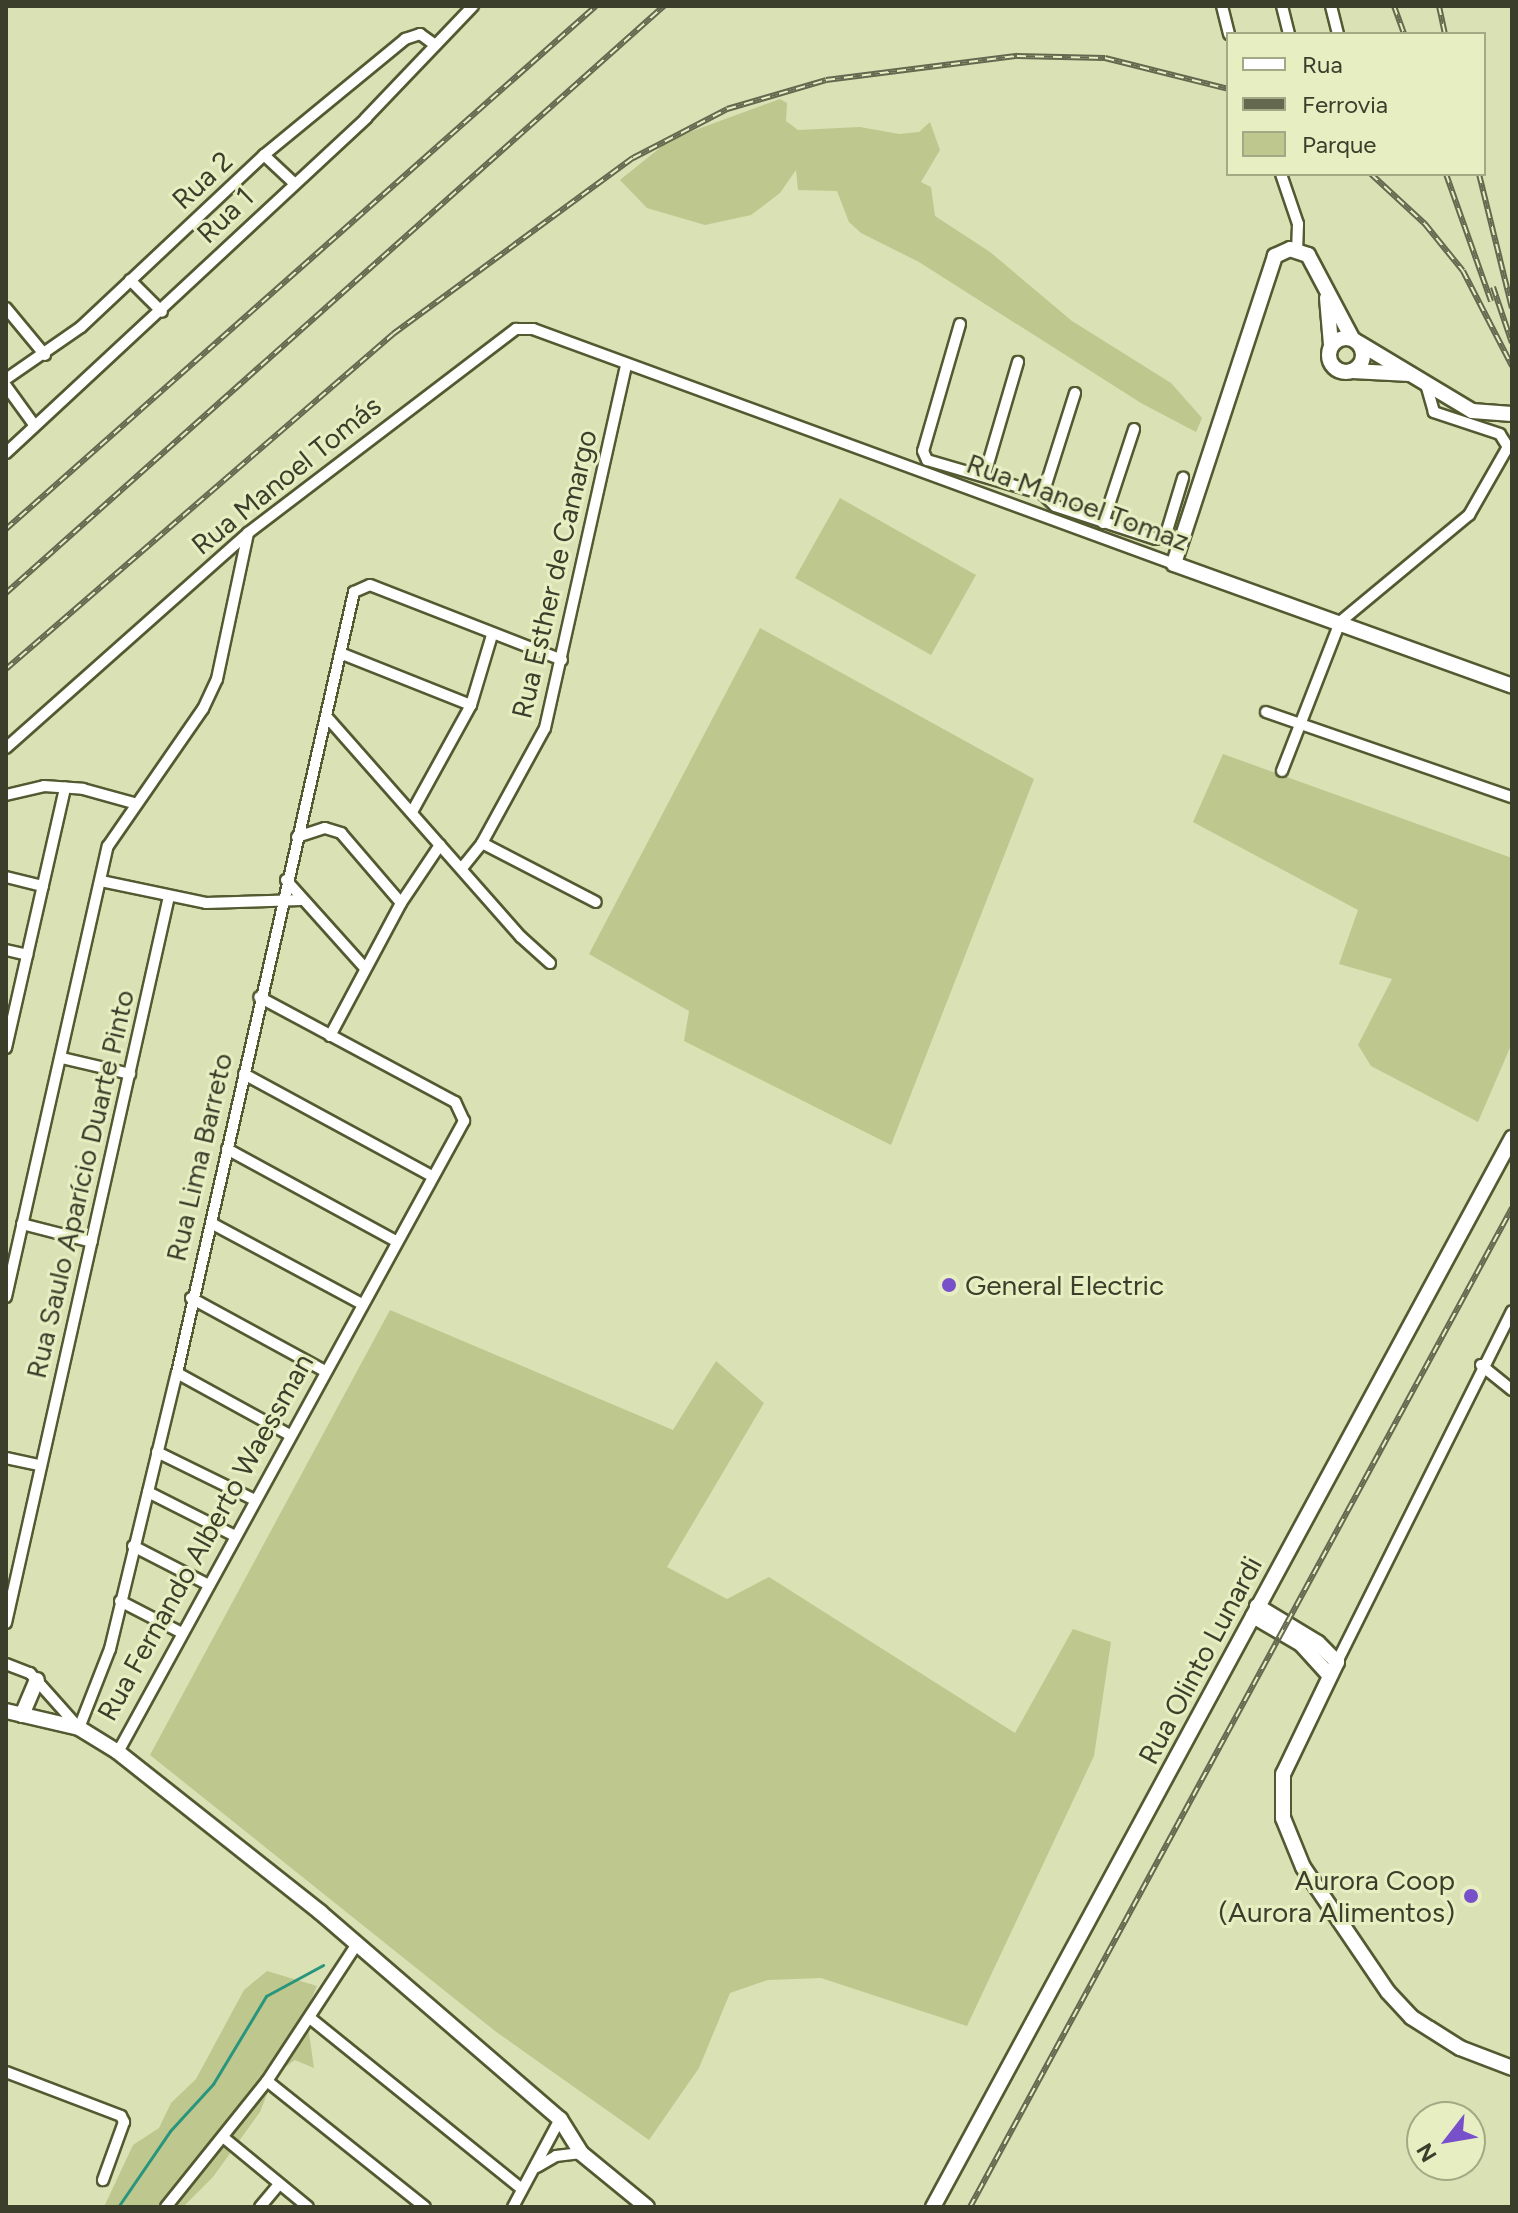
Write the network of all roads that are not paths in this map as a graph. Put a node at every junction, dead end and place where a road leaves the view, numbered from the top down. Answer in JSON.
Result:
{"nodes":[{"id":1,"x":473,"y":6,"type":"edge"},
{"id":2,"x":1222,"y":6,"type":"edge"},
{"id":3,"x":1282,"y":6,"type":"edge"},
{"id":4,"x":1331,"y":6,"type":"edge"},
{"id":5,"x":1228,"y":32,"type":"edge"},
{"id":6,"x":1288,"y":32,"type":"edge"},
{"id":7,"x":1338,"y":32,"type":"edge"},
{"id":8,"x":435,"y":45,"type":"junction"},
{"id":9,"x":264,"y":155,"type":"junction"},
{"id":10,"x":1282,"y":176,"type":"edge"},
{"id":11,"x":295,"y":184,"type":"junction"},
{"id":12,"x":1297,"y":249,"type":"junction"},
{"id":13,"x":130,"y":280,"type":"junction"},
{"id":14,"x":1324,"y":286,"type":"junction"},
{"id":15,"x":6,"y":308,"type":"edge"},
{"id":16,"x":162,"y":312,"type":"junction"},
{"id":17,"x":960,"y":324,"type":"dead end"},
{"id":18,"x":1355,"y":341,"type":"junction"},
{"id":19,"x":1331,"y":345,"type":"junction"},
{"id":20,"x":45,"y":355,"type":"junction"},
{"id":21,"x":1018,"y":362,"type":"dead end"},
{"id":22,"x":626,"y":366,"type":"junction"},
{"id":23,"x":1352,"y":371,"type":"junction"},
{"id":24,"x":1410,"y":374,"type":"junction"},
{"id":25,"x":6,"y":379,"type":"edge"},
{"id":26,"x":1426,"y":384,"type":"junction"},
{"id":27,"x":6,"y":386,"type":"edge"},
{"id":28,"x":1075,"y":393,"type":"dead end"},
{"id":29,"x":1512,"y":414,"type":"edge"},
{"id":30,"x":35,"y":426,"type":"junction"},
{"id":31,"x":1134,"y":429,"type":"dead end"},
{"id":32,"x":6,"y":453,"type":"edge"},
{"id":33,"x":985,"y":474,"type":"junction"},
{"id":34,"x":1183,"y":478,"type":"dead end"},
{"id":35,"x":1028,"y":489,"type":"junction"},
{"id":36,"x":1043,"y":494,"type":"junction"},
{"id":37,"x":1020,"y":509,"type":"junction"},
{"id":38,"x":1103,"y":523,"type":"junction"},
{"id":39,"x":248,"y":533,"type":"junction"},
{"id":40,"x":1174,"y":564,"type":"junction"},
{"id":41,"x":1340,"y":622,"type":"junction"},
{"id":42,"x":492,"y":635,"type":"junction"},
{"id":43,"x":340,"y":653,"type":"junction"},
{"id":44,"x":562,"y":660,"type":"junction"},
{"id":45,"x":1512,"y":686,"type":"edge"},
{"id":46,"x":471,"y":705,"type":"junction"},
{"id":47,"x":1266,"y":712,"type":"dead end"},
{"id":48,"x":326,"y":716,"type":"junction"},
{"id":49,"x":1300,"y":724,"type":"junction"},
{"id":50,"x":6,"y":748,"type":"edge"},
{"id":51,"x":1282,"y":771,"type":"dead end"},
{"id":52,"x":65,"y":788,"type":"junction"},
{"id":53,"x":6,"y":795,"type":"edge"},
{"id":54,"x":1512,"y":797,"type":"edge"},
{"id":55,"x":134,"y":803,"type":"junction"},
{"id":56,"x":412,"y":812,"type":"junction"},
{"id":57,"x":300,"y":824,"type":"junction"},
{"id":58,"x":311,"y":830,"type":"junction"},
{"id":59,"x":297,"y":837,"type":"junction"},
{"id":60,"x":482,"y":843,"type":"junction"},
{"id":61,"x":440,"y":845,"type":"junction"},
{"id":62,"x":462,"y":868,"type":"junction"},
{"id":63,"x":6,"y":877,"type":"edge"},
{"id":64,"x":286,"y":880,"type":"junction"},
{"id":65,"x":101,"y":881,"type":"junction"},
{"id":66,"x":43,"y":886,"type":"junction"},
{"id":67,"x":169,"y":896,"type":"junction"},
{"id":68,"x":281,"y":897,"type":"junction"},
{"id":69,"x":301,"y":900,"type":"junction"},
{"id":70,"x":596,"y":902,"type":"dead end"},
{"id":71,"x":401,"y":903,"type":"junction"},
{"id":72,"x":6,"y":950,"type":"edge"},
{"id":73,"x":27,"y":955,"type":"junction"},
{"id":74,"x":550,"y":963,"type":"dead end"},
{"id":75,"x":364,"y":967,"type":"junction"},
{"id":76,"x":259,"y":997,"type":"junction"},
{"id":77,"x":9,"y":1024,"type":"edge"},
{"id":78,"x":330,"y":1036,"type":"junction"},
{"id":79,"x":6,"y":1048,"type":"edge"},
{"id":80,"x":62,"y":1058,"type":"junction"},
{"id":81,"x":130,"y":1074,"type":"junction"},
{"id":82,"x":244,"y":1074,"type":"junction"},
{"id":83,"x":1512,"y":1138,"type":"edge"},
{"id":84,"x":227,"y":1149,"type":"junction"},
{"id":85,"x":432,"y":1176,"type":"junction"},
{"id":86,"x":211,"y":1223,"type":"junction"},
{"id":87,"x":22,"y":1224,"type":"junction"},
{"id":88,"x":396,"y":1241,"type":"junction"},
{"id":89,"x":92,"y":1242,"type":"junction"},
{"id":90,"x":6,"y":1297,"type":"edge"},
{"id":91,"x":191,"y":1298,"type":"junction"},
{"id":92,"x":362,"y":1304,"type":"junction"},
{"id":93,"x":1512,"y":1311,"type":"edge"},
{"id":94,"x":1481,"y":1365,"type":"junction"},
{"id":95,"x":325,"y":1371,"type":"junction"},
{"id":96,"x":177,"y":1373,"type":"junction"},
{"id":97,"x":1512,"y":1390,"type":"edge"},
{"id":98,"x":290,"y":1435,"type":"junction"},
{"id":99,"x":157,"y":1452,"type":"junction"},
{"id":100,"x":6,"y":1458,"type":"edge"},
{"id":101,"x":39,"y":1465,"type":"junction"},
{"id":102,"x":148,"y":1492,"type":"junction"},
{"id":103,"x":255,"y":1500,"type":"junction"},
{"id":104,"x":235,"y":1536,"type":"junction"},
{"id":105,"x":133,"y":1546,"type":"junction"},
{"id":106,"x":209,"y":1585,"type":"junction"},
{"id":107,"x":120,"y":1601,"type":"junction"},
{"id":108,"x":1255,"y":1611,"type":"junction"},
{"id":109,"x":6,"y":1623,"type":"edge"},
{"id":110,"x":182,"y":1633,"type":"junction"},
{"id":111,"x":1328,"y":1663,"type":"junction"},
{"id":112,"x":6,"y":1664,"type":"edge"},
{"id":113,"x":37,"y":1680,"type":"junction"},
{"id":114,"x":6,"y":1711,"type":"edge"},
{"id":115,"x":22,"y":1715,"type":"junction"},
{"id":116,"x":79,"y":1728,"type":"junction"},
{"id":117,"x":118,"y":1752,"type":"junction"},
{"id":118,"x":355,"y":1947,"type":"junction"},
{"id":119,"x":310,"y":2018,"type":"junction"},
{"id":120,"x":1512,"y":2068,"type":"edge"},
{"id":121,"x":6,"y":2072,"type":"edge"},
{"id":122,"x":267,"y":2081,"type":"junction"},
{"id":123,"x":560,"y":2119,"type":"junction"},
{"id":124,"x":223,"y":2137,"type":"junction"},
{"id":125,"x":581,"y":2153,"type":"junction"},
{"id":126,"x":535,"y":2168,"type":"junction"},
{"id":127,"x":103,"y":2180,"type":"dead end"},
{"id":128,"x":279,"y":2184,"type":"junction"},
{"id":129,"x":522,"y":2189,"type":"junction"},
{"id":130,"x":166,"y":2207,"type":"edge"},
{"id":131,"x":260,"y":2207,"type":"edge"},
{"id":132,"x":308,"y":2207,"type":"edge"},
{"id":133,"x":425,"y":2207,"type":"edge"},
{"id":134,"x":513,"y":2207,"type":"edge"},
{"id":135,"x":647,"y":2207,"type":"edge"},
{"id":136,"x":933,"y":2207,"type":"edge"}],
"edges":[{"from":1,"to":8,"type":"street","name":"Rua 1"},
{"from":2,"to":5,"type":"street"},
{"from":3,"to":6,"type":"street"},
{"from":4,"to":7,"type":"street"},
{"from":8,"to":9,"type":"street","name":"Rua 2"},
{"from":8,"to":11,"type":"street","name":"Rua 1"},
{"from":9,"to":11,"type":"street"},
{"from":9,"to":13,"type":"street","name":"Rua 2"},
{"from":10,"to":12,"type":"street"},
{"from":11,"to":16,"type":"street","name":"Rua 1"},
{"from":12,"to":14,"type":"street"},
{"from":12,"to":40,"type":"street"},
{"from":13,"to":16,"type":"street"},
{"from":13,"to":20,"type":"street","name":"Rua 2"},
{"from":14,"to":18,"type":"street"},
{"from":14,"to":19,"type":"street"},
{"from":15,"to":20,"type":"street"},
{"from":16,"to":30,"type":"street","name":"Rua 1"},
{"from":17,"to":33,"type":"street"},
{"from":18,"to":19,"type":"street"},
{"from":18,"to":23,"type":"street"},
{"from":18,"to":24,"type":"street"},
{"from":19,"to":23,"type":"street"},
{"from":20,"to":25,"type":"street","name":"Rua 2"},
{"from":21,"to":33,"type":"street"},
{"from":22,"to":37,"type":"street","name":"Rua Manoel Tomaz"},
{"from":22,"to":39,"type":"street","name":"Rua Manoel Tomás"},
{"from":22,"to":44,"type":"street","name":"Rua Esther de Camargo"},
{"from":23,"to":24,"type":"street"},
{"from":24,"to":26,"type":"street"},
{"from":26,"to":29,"type":"street"},
{"from":26,"to":41,"type":"street"},
{"from":27,"to":30,"type":"street"},
{"from":28,"to":36,"type":"street"},
{"from":30,"to":32,"type":"street","name":"Rua 1"},
{"from":31,"to":38,"type":"street"},
{"from":33,"to":35,"type":"street"},
{"from":34,"to":38,"type":"street"},
{"from":35,"to":36,"type":"street"},
{"from":35,"to":37,"type":"street"},
{"from":36,"to":38,"type":"street"},
{"from":37,"to":40,"type":"street","name":"Rua Manoel Tomaz"},
{"from":39,"to":50,"type":"street","name":"Rua Manoel Tomás"},
{"from":39,"to":55,"type":"street"},
{"from":40,"to":41,"type":"street","name":"Rua Manoel Tomaz"},
{"from":41,"to":45,"type":"street","name":"Rua Manoel Tomaz"},
{"from":41,"to":49,"type":"street"},
{"from":42,"to":43,"type":"street","name":"Rua Lima Barreto"},
{"from":42,"to":44,"type":"street"},
{"from":42,"to":46,"type":"street"},
{"from":43,"to":46,"type":"street"},
{"from":43,"to":48,"type":"street","name":"Rua Lima Barreto"},
{"from":44,"to":60,"type":"street","name":"Rua Esther de Camargo"},
{"from":46,"to":56,"type":"street"},
{"from":47,"to":49,"type":"street"},
{"from":48,"to":56,"type":"street"},
{"from":48,"to":57,"type":"street","name":"Rua Lima Barreto"},
{"from":49,"to":51,"type":"street"},
{"from":49,"to":54,"type":"street"},
{"from":52,"to":53,"type":"street"},
{"from":52,"to":55,"type":"street"},
{"from":52,"to":66,"type":"street"},
{"from":55,"to":65,"type":"street"},
{"from":56,"to":61,"type":"street"},
{"from":57,"to":58,"type":"street"},
{"from":57,"to":59,"type":"street","name":"Rua Lima Barreto"},
{"from":58,"to":59,"type":"street"},
{"from":58,"to":71,"type":"street"},
{"from":59,"to":64,"type":"street","name":"Rua Lima Barreto"},
{"from":60,"to":62,"type":"street","name":"Rua Esther de Camargo"},
{"from":60,"to":70,"type":"street"},
{"from":61,"to":62,"type":"street"},
{"from":61,"to":71,"type":"street"},
{"from":62,"to":74,"type":"street"},
{"from":63,"to":66,"type":"street"},
{"from":64,"to":68,"type":"street","name":"Rua Lima Barreto"},
{"from":64,"to":69,"type":"street"},
{"from":65,"to":67,"type":"street"},
{"from":65,"to":80,"type":"street"},
{"from":66,"to":73,"type":"street"},
{"from":67,"to":68,"type":"street"},
{"from":67,"to":81,"type":"street","name":"Rua Saulo Aparício Duarte Pinto"},
{"from":68,"to":69,"type":"street"},
{"from":68,"to":76,"type":"street","name":"Rua Lima Barreto"},
{"from":69,"to":75,"type":"street"},
{"from":71,"to":75,"type":"street"},
{"from":72,"to":73,"type":"street"},
{"from":73,"to":77,"type":"street"},
{"from":75,"to":78,"type":"street"},
{"from":76,"to":78,"type":"street"},
{"from":76,"to":82,"type":"street","name":"Rua Lima Barreto"},
{"from":77,"to":79,"type":"street"},
{"from":78,"to":85,"type":"street","name":"Rua Fernando Alberto Waessman"},
{"from":80,"to":81,"type":"street"},
{"from":80,"to":87,"type":"street"},
{"from":81,"to":89,"type":"street","name":"Rua Saulo Aparício Duarte Pinto"},
{"from":82,"to":84,"type":"street","name":"Rua Lima Barreto"},
{"from":82,"to":85,"type":"street"},
{"from":83,"to":108,"type":"street","name":"Rua Olinto Lunardi"},
{"from":84,"to":86,"type":"street","name":"Rua Lima Barreto"},
{"from":84,"to":88,"type":"street"},
{"from":85,"to":88,"type":"street","name":"Rua Fernando Alberto Waessman"},
{"from":86,"to":91,"type":"street","name":"Rua Lima Barreto"},
{"from":86,"to":92,"type":"street"},
{"from":87,"to":89,"type":"street"},
{"from":87,"to":90,"type":"street"},
{"from":88,"to":92,"type":"street","name":"Rua Fernando Alberto Waessman"},
{"from":89,"to":101,"type":"street","name":"Rua Saulo Aparício Duarte Pinto"},
{"from":91,"to":95,"type":"street"},
{"from":91,"to":96,"type":"street","name":"Rua Lima Barreto"},
{"from":92,"to":95,"type":"street","name":"Rua Fernando Alberto Waessman"},
{"from":93,"to":94,"type":"street"},
{"from":94,"to":97,"type":"street"},
{"from":94,"to":111,"type":"street"},
{"from":95,"to":98,"type":"street","name":"Rua Fernando Alberto Waessman"},
{"from":96,"to":98,"type":"street"},
{"from":96,"to":99,"type":"street","name":"Rua Lima Barreto"},
{"from":98,"to":103,"type":"street","name":"Rua Fernando Alberto Waessman"},
{"from":99,"to":102,"type":"street","name":"Rua Lima Barreto"},
{"from":99,"to":103,"type":"street"},
{"from":100,"to":101,"type":"street"},
{"from":101,"to":109,"type":"street","name":"Rua Saulo Aparício Duarte Pinto"},
{"from":102,"to":104,"type":"street"},
{"from":102,"to":105,"type":"street","name":"Rua Lima Barreto"},
{"from":103,"to":104,"type":"street","name":"Rua Fernando Alberto Waessman"},
{"from":104,"to":106,"type":"street","name":"Rua Fernando Alberto Waessman"},
{"from":105,"to":106,"type":"street"},
{"from":105,"to":107,"type":"street","name":"Rua Lima Barreto"},
{"from":106,"to":110,"type":"street","name":"Rua Fernando Alberto Waessman"},
{"from":107,"to":110,"type":"street"},
{"from":107,"to":116,"type":"street","name":"Rua Lima Barreto"},
{"from":108,"to":111,"type":"street"},
{"from":108,"to":136,"type":"street","name":"Rua Olinto Lunardi"},
{"from":110,"to":117,"type":"street","name":"Rua Fernando Alberto Waessman"},
{"from":111,"to":120,"type":"street"},
{"from":112,"to":113,"type":"street"},
{"from":113,"to":115,"type":"street"},
{"from":113,"to":116,"type":"street"},
{"from":114,"to":115,"type":"street"},
{"from":115,"to":116,"type":"street"},
{"from":116,"to":117,"type":"street"},
{"from":117,"to":118,"type":"street","name":"Rua Fernando Alberto Waessman"},
{"from":118,"to":119,"type":"street"},
{"from":118,"to":123,"type":"street","name":"Rua Fernando Alberto Waessman"},
{"from":119,"to":122,"type":"street"},
{"from":119,"to":129,"type":"street"},
{"from":121,"to":127,"type":"street"},
{"from":122,"to":124,"type":"street"},
{"from":122,"to":133,"type":"street"},
{"from":123,"to":125,"type":"street","name":"Rua Fernando Alberto Waessman"},
{"from":123,"to":126,"type":"street"},
{"from":124,"to":128,"type":"street"},
{"from":124,"to":130,"type":"street"},
{"from":125,"to":126,"type":"street"},
{"from":125,"to":135,"type":"street","name":"Rua Fernando Alberto Waessman"},
{"from":126,"to":129,"type":"street"},
{"from":128,"to":131,"type":"street"},
{"from":128,"to":132,"type":"street"},
{"from":129,"to":134,"type":"street"}]}
